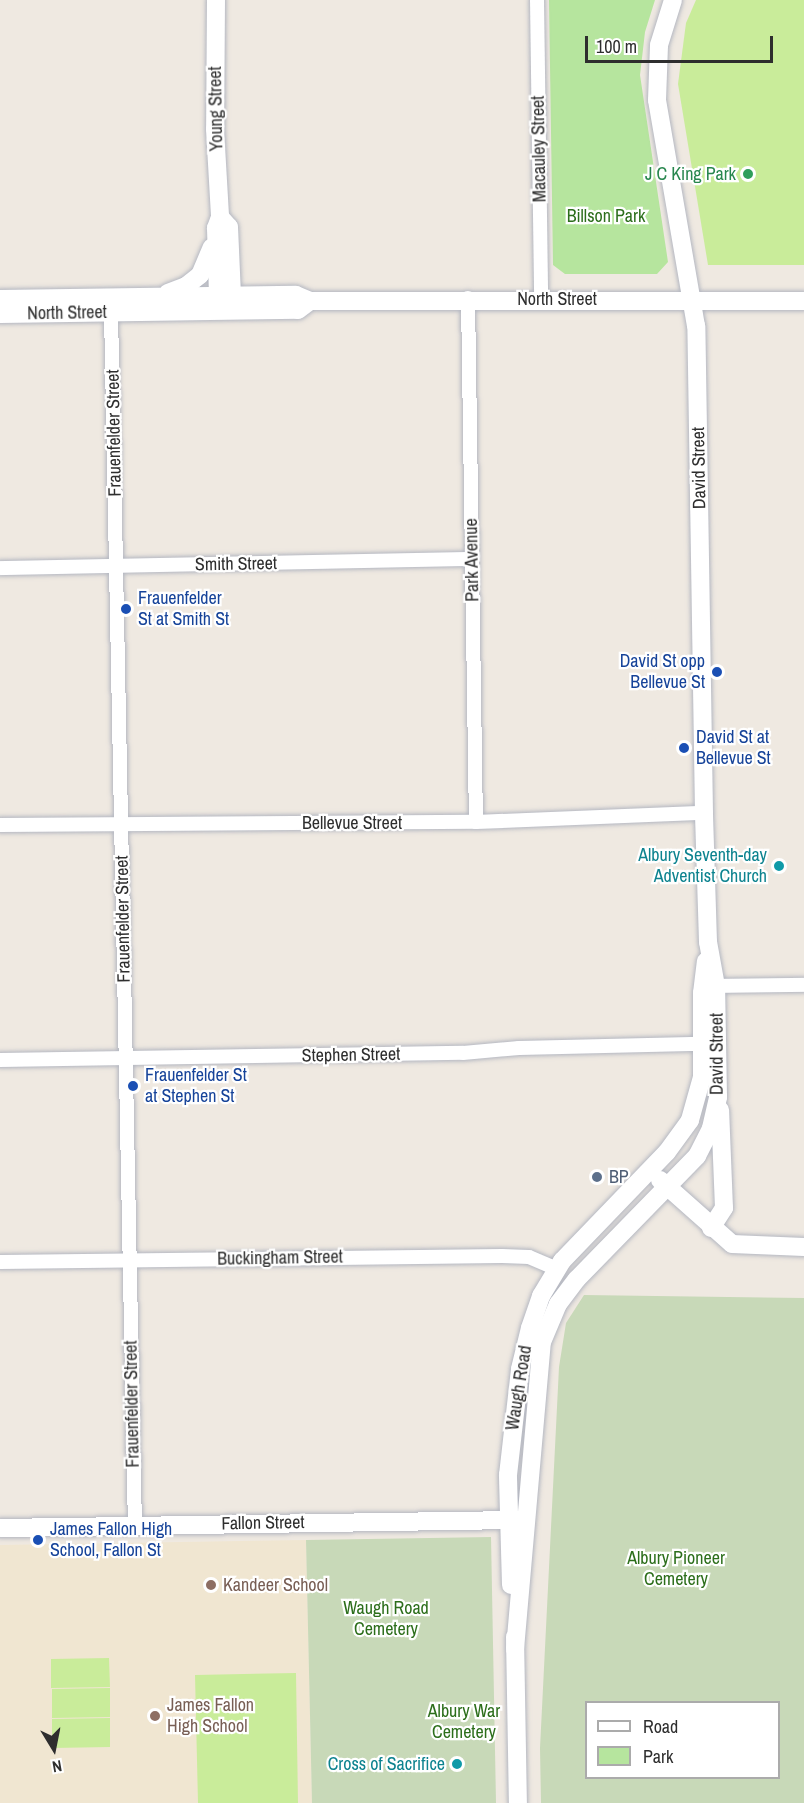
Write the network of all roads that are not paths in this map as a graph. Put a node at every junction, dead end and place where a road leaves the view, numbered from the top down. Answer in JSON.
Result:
{"nodes":[{"id":1,"x":216,"y":0,"type":"edge"},
{"id":2,"x":537,"y":0,"type":"edge"},
{"id":3,"x":673,"y":0,"type":"edge"},
{"id":4,"x":218,"y":223,"type":"junction"},
{"id":5,"x":150,"y":297,"type":"junction"},
{"id":6,"x":468,"y":298,"type":"junction"},
{"id":7,"x":692,"y":298,"type":"junction"},
{"id":8,"x":0,"y":299,"type":"edge"},
{"id":9,"x":542,"y":299,"type":"junction"},
{"id":10,"x":225,"y":301,"type":"junction"},
{"id":11,"x":804,"y":301,"type":"edge"},
{"id":12,"x":111,"y":312,"type":"junction"},
{"id":13,"x":0,"y":314,"type":"edge"},
{"id":14,"x":472,"y":559,"type":"junction"},
{"id":15,"x":116,"y":566,"type":"junction"},
{"id":16,"x":0,"y":568,"type":"edge"},
{"id":17,"x":704,"y":813,"type":"junction"},
{"id":18,"x":476,"y":822,"type":"junction"},
{"id":19,"x":122,"y":824,"type":"junction"},
{"id":20,"x":0,"y":825,"type":"edge"},
{"id":21,"x":708,"y":942,"type":"junction"},
{"id":22,"x":804,"y":985,"type":"edge"},
{"id":23,"x":716,"y":986,"type":"junction"},
{"id":24,"x":702,"y":1044,"type":"junction"},
{"id":25,"x":125,"y":1059,"type":"junction"},
{"id":26,"x":0,"y":1060,"type":"edge"},
{"id":27,"x":719,"y":1088,"type":"junction"},
{"id":28,"x":650,"y":1170,"type":"junction"},
{"id":29,"x":669,"y":1188,"type":"junction"},
{"id":30,"x":711,"y":1227,"type":"junction"},
{"id":31,"x":804,"y":1247,"type":"edge"},
{"id":32,"x":130,"y":1260,"type":"junction"},
{"id":33,"x":0,"y":1262,"type":"edge"},
{"id":34,"x":557,"y":1269,"type":"junction"},
{"id":35,"x":507,"y":1520,"type":"junction"},
{"id":36,"x":525,"y":1521,"type":"junction"},
{"id":37,"x":135,"y":1525,"type":"junction"},
{"id":38,"x":0,"y":1528,"type":"edge"},
{"id":39,"x":515,"y":1649,"type":"junction"},
{"id":40,"x":518,"y":1803,"type":"edge"}],
"edges":[{"from":1,"to":4,"type":"main road","name":"Young Street"},
{"from":2,"to":9,"type":"street","name":"Macauley Street"},
{"from":3,"to":7,"type":"main road","name":"David Street"},
{"from":4,"to":5,"type":"main road"},
{"from":4,"to":10,"type":"main road","name":"Young Street"},
{"from":5,"to":8,"type":"main road","name":"North Street"},
{"from":5,"to":10,"type":"main road","name":"North Street"},
{"from":6,"to":9,"type":"main road","name":"North Street"},
{"from":6,"to":10,"type":"main road","name":"North Street"},
{"from":6,"to":14,"type":"street","name":"Park Avenue"},
{"from":7,"to":9,"type":"main road","name":"North Street"},
{"from":7,"to":11,"type":"main road","name":"North Street"},
{"from":7,"to":17,"type":"main road","name":"David Street"},
{"from":10,"to":12,"type":"main road","name":"North Street"},
{"from":12,"to":13,"type":"main road","name":"North Street"},
{"from":12,"to":15,"type":"street","name":"Frauenfelder Street"},
{"from":14,"to":15,"type":"street","name":"Smith Street"},
{"from":14,"to":18,"type":"street","name":"Park Avenue"},
{"from":15,"to":16,"type":"street","name":"Smith Street"},
{"from":15,"to":19,"type":"street","name":"Frauenfelder Street"},
{"from":17,"to":18,"type":"street","name":"Bellevue Street"},
{"from":17,"to":21,"type":"main road","name":"David Street"},
{"from":18,"to":19,"type":"street","name":"Bellevue Street"},
{"from":19,"to":20,"type":"street","name":"Bellevue Street"},
{"from":19,"to":25,"type":"street","name":"Frauenfelder Street"},
{"from":21,"to":23,"type":"main road","name":"David Street"},
{"from":21,"to":24,"type":"main road","name":"David Street"},
{"from":22,"to":23,"type":"street"},
{"from":23,"to":27,"type":"main road","name":"David Street"},
{"from":24,"to":25,"type":"street","name":"Stephen Street"},
{"from":24,"to":28,"type":"main road","name":"David Street"},
{"from":25,"to":26,"type":"street","name":"Stephen Street"},
{"from":25,"to":32,"type":"street","name":"Frauenfelder Street"},
{"from":27,"to":29,"type":"main road","name":"David Street"},
{"from":27,"to":30,"type":"main road"},
{"from":28,"to":29,"type":"main road"},
{"from":28,"to":34,"type":"main road","name":"Waugh Road"},
{"from":29,"to":30,"type":"main road"},
{"from":29,"to":36,"type":"main road","name":"Waugh Road"},
{"from":30,"to":31,"type":"main road"},
{"from":32,"to":33,"type":"street","name":"Buckingham Street"},
{"from":32,"to":34,"type":"street","name":"Buckingham Street"},
{"from":32,"to":37,"type":"street","name":"Frauenfelder Street"},
{"from":34,"to":35,"type":"main road","name":"Waugh Road"},
{"from":35,"to":36,"type":"main road","name":"Fallon Street"},
{"from":35,"to":37,"type":"main road","name":"Fallon Street"},
{"from":35,"to":39,"type":"main road","name":"Waugh Road"},
{"from":36,"to":39,"type":"main road","name":"Waugh Road"},
{"from":37,"to":38,"type":"main road","name":"Fallon Street"},
{"from":39,"to":40,"type":"main road","name":"Waugh Road"}]}
